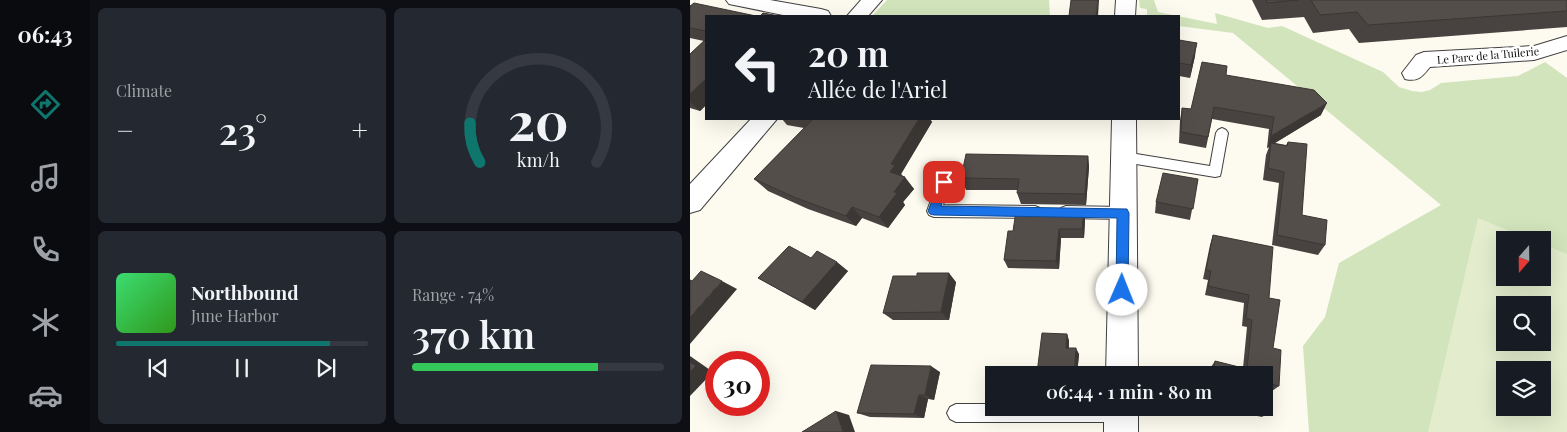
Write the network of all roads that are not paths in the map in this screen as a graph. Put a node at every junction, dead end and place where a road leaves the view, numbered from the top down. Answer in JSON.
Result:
{"nodes":[{"id":1,"x":736,"y":0,"type":"edge"},
{"id":2,"x":872,"y":0,"type":"edge"},
{"id":3,"x":1126,"y":0,"type":"edge"},
{"id":4,"x":816,"y":15,"type":"edge"},
{"id":5,"x":858,"y":15,"type":"edge"},
{"id":6,"x":1126,"y":15,"type":"edge"},
{"id":7,"x":1567,"y":43,"type":"edge"},
{"id":8,"x":1414,"y":73,"type":"dead end"},
{"id":9,"x":764,"y":120,"type":"edge"},
{"id":10,"x":1124,"y":120,"type":"edge"},
{"id":11,"x":1222,"y":133,"type":"dead end"},
{"id":12,"x":1124,"y":157,"type":"junction"},
{"id":13,"x":949,"y":168,"type":"dead end"},
{"id":14,"x":690,"y":202,"type":"edge"},
{"id":15,"x":1123,"y":213,"type":"junction"},
{"id":16,"x":1122,"y":366,"type":"edge"},
{"id":17,"x":956,"y":413,"type":"dead end"},
{"id":18,"x":1121,"y":418,"type":"edge"}],
"edges":[{"from":1,"to":4,"type":"street"},
{"from":2,"to":5,"type":"street"},
{"from":3,"to":6,"type":"street"},
{"from":7,"to":8,"type":"street","name":"Le Parc de la Tuilerie"},
{"from":9,"to":14,"type":"street"},
{"from":10,"to":12,"type":"street"},
{"from":11,"to":12,"type":"lane"},
{"from":12,"to":15,"type":"street"},
{"from":13,"to":15,"type":"lane"},
{"from":15,"to":16,"type":"street"},
{"from":17,"to":18,"type":"lane"}]}
